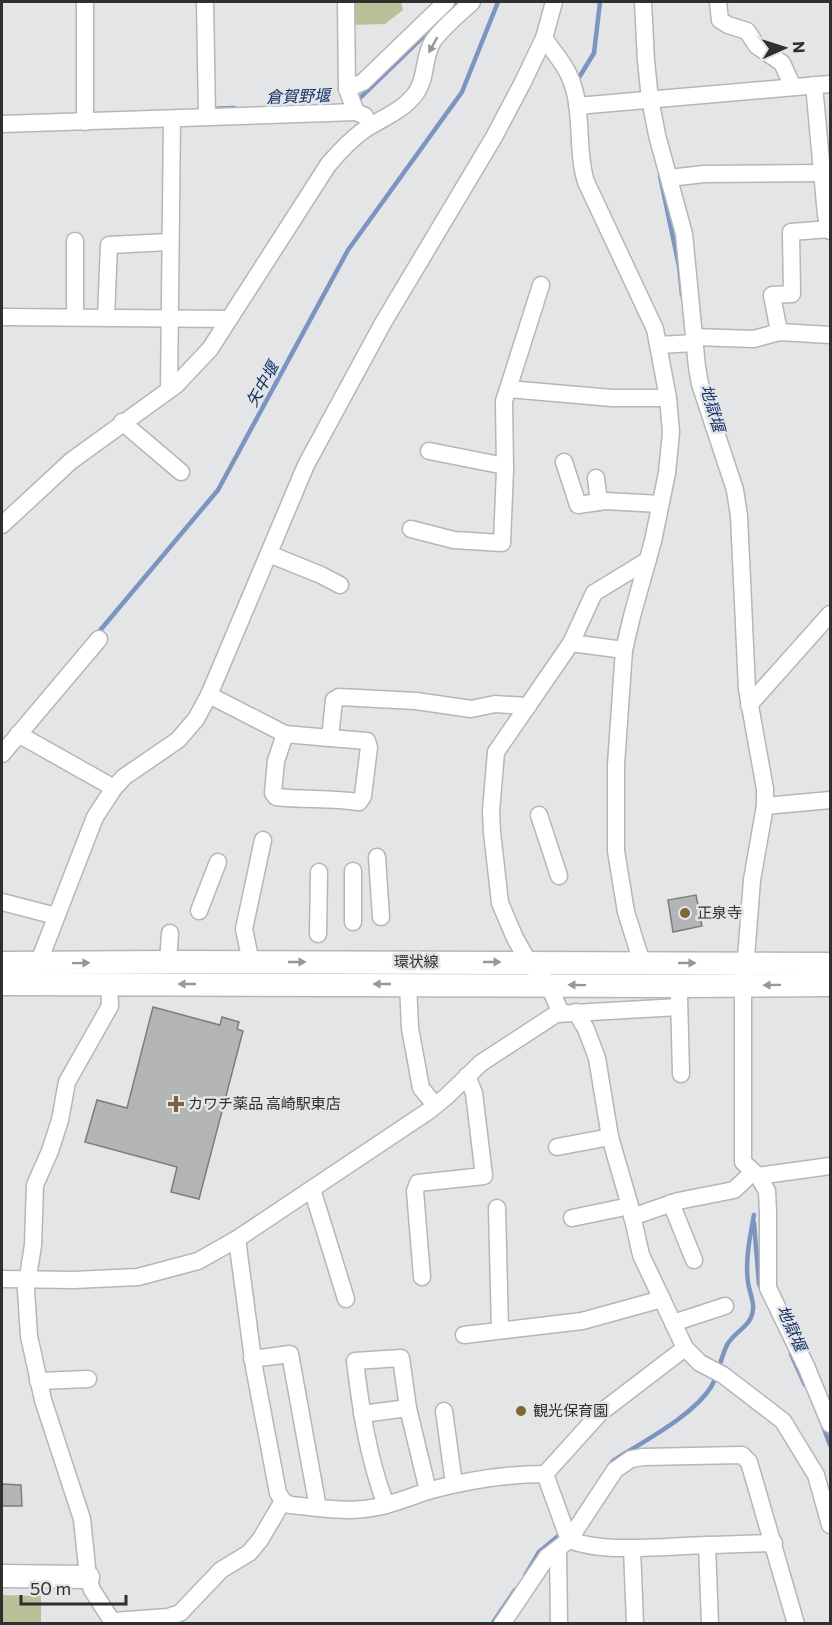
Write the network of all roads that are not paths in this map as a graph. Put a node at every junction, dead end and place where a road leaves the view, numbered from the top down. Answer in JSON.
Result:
{"nodes":[{"id":1,"x":85,"y":2,"type":"edge"},
{"id":2,"x":205,"y":2,"type":"edge"},
{"id":3,"x":346,"y":2,"type":"edge"},
{"id":4,"x":446,"y":2,"type":"edge"},
{"id":5,"x":472,"y":2,"type":"edge"},
{"id":6,"x":554,"y":2,"type":"edge"},
{"id":7,"x":643,"y":2,"type":"edge"},
{"id":8,"x":718,"y":2,"type":"edge"},
{"id":9,"x":544,"y":38,"type":"junction"},
{"id":10,"x":822,"y":85,"type":"edge"},
{"id":11,"x":793,"y":87,"type":"junction"},
{"id":12,"x":650,"y":99,"type":"junction"},
{"id":13,"x":352,"y":102,"type":"junction"},
{"id":14,"x":577,"y":106,"type":"junction"},
{"id":15,"x":207,"y":117,"type":"junction"},
{"id":16,"x":172,"y":119,"type":"junction"},
{"id":17,"x":85,"y":122,"type":"junction"},
{"id":18,"x":378,"y":122,"type":"junction"},
{"id":19,"x":2,"y":124,"type":"edge"},
{"id":20,"x":822,"y":173,"type":"junction"},
{"id":21,"x":669,"y":178,"type":"junction"},
{"id":22,"x":830,"y":230,"type":"edge"},
{"id":23,"x":75,"y":241,"type":"dead end"},
{"id":24,"x":170,"y":242,"type":"junction"},
{"id":25,"x":541,"y":285,"type":"dead end"},
{"id":26,"x":2,"y":317,"type":"edge"},
{"id":27,"x":75,"y":317,"type":"junction"},
{"id":28,"x":106,"y":317,"type":"junction"},
{"id":29,"x":168,"y":317,"type":"junction"},
{"id":30,"x":229,"y":319,"type":"junction"},
{"id":31,"x":779,"y":332,"type":"junction"},
{"id":32,"x":831,"y":335,"type":"edge"},
{"id":33,"x":695,"y":340,"type":"junction"},
{"id":34,"x":659,"y":345,"type":"junction"},
{"id":35,"x":169,"y":389,"type":"junction"},
{"id":36,"x":508,"y":389,"type":"junction"},
{"id":37,"x":668,"y":398,"type":"junction"},
{"id":38,"x":122,"y":422,"type":"junction"},
{"id":39,"x":429,"y":451,"type":"dead end"},
{"id":40,"x":564,"y":462,"type":"dead end"},
{"id":41,"x":505,"y":466,"type":"junction"},
{"id":42,"x":181,"y":472,"type":"dead end"},
{"id":43,"x":596,"y":478,"type":"dead end"},
{"id":44,"x":599,"y":502,"type":"junction"},
{"id":45,"x":660,"y":504,"type":"junction"},
{"id":46,"x":2,"y":525,"type":"edge"},
{"id":47,"x":411,"y":529,"type":"dead end"},
{"id":48,"x":269,"y":554,"type":"junction"},
{"id":49,"x":648,"y":560,"type":"junction"},
{"id":50,"x":340,"y":585,"type":"dead end"},
{"id":51,"x":831,"y":614,"type":"edge"},
{"id":52,"x":99,"y":639,"type":"dead end"},
{"id":53,"x":571,"y":643,"type":"junction"},
{"id":54,"x":624,"y":650,"type":"junction"},
{"id":55,"x":209,"y":695,"type":"junction"},
{"id":56,"x":749,"y":705,"type":"junction"},
{"id":57,"x":528,"y":706,"type":"junction"},
{"id":58,"x":18,"y":734,"type":"junction"},
{"id":59,"x":285,"y":734,"type":"junction"},
{"id":60,"x":330,"y":738,"type":"junction"},
{"id":61,"x":2,"y":754,"type":"edge"},
{"id":62,"x":114,"y":788,"type":"junction"},
{"id":63,"x":831,"y":800,"type":"edge"},
{"id":64,"x":765,"y":806,"type":"junction"},
{"id":65,"x":539,"y":815,"type":"dead end"},
{"id":66,"x":263,"y":840,"type":"dead end"},
{"id":67,"x":377,"y":857,"type":"dead end"},
{"id":68,"x":218,"y":862,"type":"dead end"},
{"id":69,"x":353,"y":871,"type":"dead end"},
{"id":70,"x":319,"y":873,"type":"dead end"},
{"id":71,"x":559,"y":876,"type":"dead end"},
{"id":72,"x":2,"y":902,"type":"edge"},
{"id":73,"x":199,"y":911,"type":"dead end"},
{"id":74,"x":56,"y":916,"type":"junction"},
{"id":75,"x":381,"y":917,"type":"dead end"},
{"id":76,"x":353,"y":922,"type":"dead end"},
{"id":77,"x":170,"y":933,"type":"dead end"},
{"id":78,"x":318,"y":934,"type":"dead end"},
{"id":79,"x":168,"y":962,"type":"junction"},
{"id":80,"x":251,"y":962,"type":"junction"},
{"id":81,"x":2,"y":963,"type":"edge"},
{"id":82,"x":529,"y":963,"type":"junction"},
{"id":83,"x":642,"y":963,"type":"junction"},
{"id":84,"x":745,"y":963,"type":"junction"},
{"id":85,"x":38,"y":964,"type":"junction"},
{"id":86,"x":831,"y":964,"type":"edge"},
{"id":87,"x":2,"y":984,"type":"edge"},
{"id":88,"x":109,"y":984,"type":"junction"},
{"id":89,"x":408,"y":984,"type":"junction"},
{"id":90,"x":548,"y":984,"type":"junction"},
{"id":91,"x":744,"y":985,"type":"junction"},
{"id":92,"x":831,"y":985,"type":"edge"},
{"id":93,"x":679,"y":996,"type":"junction"},
{"id":94,"x":568,"y":1012,"type":"junction"},
{"id":95,"x":681,"y":1074,"type":"dead end"},
{"id":96,"x":467,"y":1076,"type":"junction"},
{"id":97,"x":435,"y":1105,"type":"junction"},
{"id":98,"x":610,"y":1137,"type":"junction"},
{"id":99,"x":557,"y":1147,"type":"dead end"},
{"id":100,"x":831,"y":1166,"type":"edge"},
{"id":101,"x":756,"y":1174,"type":"junction"},
{"id":102,"x":312,"y":1189,"type":"junction"},
{"id":103,"x":671,"y":1203,"type":"junction"},
{"id":104,"x":497,"y":1208,"type":"dead end"},
{"id":105,"x":631,"y":1212,"type":"junction"},
{"id":106,"x":572,"y":1218,"type":"dead end"},
{"id":107,"x":237,"y":1239,"type":"junction"},
{"id":108,"x":694,"y":1260,"type":"dead end"},
{"id":109,"x":422,"y":1277,"type":"dead end"},
{"id":110,"x":2,"y":1279,"type":"edge"},
{"id":111,"x":28,"y":1280,"type":"junction"},
{"id":112,"x":346,"y":1299,"type":"dead end"},
{"id":113,"x":662,"y":1299,"type":"junction"},
{"id":114,"x":725,"y":1306,"type":"dead end"},
{"id":115,"x":673,"y":1323,"type":"junction"},
{"id":116,"x":500,"y":1330,"type":"junction"},
{"id":117,"x":464,"y":1335,"type":"dead end"},
{"id":118,"x":685,"y":1348,"type":"junction"},
{"id":119,"x":252,"y":1359,"type":"junction"},
{"id":120,"x":88,"y":1379,"type":"dead end"},
{"id":121,"x":39,"y":1381,"type":"junction"},
{"id":122,"x":831,"y":1381,"type":"edge"},
{"id":123,"x":817,"y":1392,"type":"junction"},
{"id":124,"x":408,"y":1408,"type":"junction"},
{"id":125,"x":444,"y":1410,"type":"dead end"},
{"id":126,"x":362,"y":1414,"type":"junction"},
{"id":127,"x":831,"y":1424,"type":"edge"},
{"id":128,"x":545,"y":1474,"type":"junction"},
{"id":129,"x":454,"y":1484,"type":"junction"},
{"id":130,"x":428,"y":1491,"type":"junction"},
{"id":131,"x":283,"y":1501,"type":"junction"},
{"id":132,"x":386,"y":1505,"type":"junction"},
{"id":133,"x":318,"y":1508,"type":"junction"},
{"id":134,"x":831,"y":1525,"type":"edge"},
{"id":135,"x":774,"y":1543,"type":"junction"},
{"id":136,"x":563,"y":1545,"type":"junction"},
{"id":137,"x":707,"y":1545,"type":"junction"},
{"id":138,"x":632,"y":1548,"type":"junction"},
{"id":139,"x":2,"y":1576,"type":"edge"},
{"id":140,"x":87,"y":1577,"type":"junction"},
{"id":141,"x":114,"y":1622,"type":"edge"},
{"id":142,"x":502,"y":1623,"type":"edge"},
{"id":143,"x":560,"y":1623,"type":"edge"},
{"id":144,"x":635,"y":1623,"type":"edge"},
{"id":145,"x":710,"y":1623,"type":"edge"},
{"id":146,"x":796,"y":1623,"type":"edge"}],
"edges":[{"from":1,"to":17,"type":"street"},
{"from":2,"to":15,"type":"street"},
{"from":3,"to":13,"type":"street"},
{"from":4,"to":13,"type":"street"},
{"from":5,"to":18,"type":"street","one_way":true},
{"from":6,"to":9,"type":"street"},
{"from":7,"to":12,"type":"street"},
{"from":8,"to":11,"type":"street"},
{"from":9,"to":14,"type":"street"},
{"from":9,"to":48,"type":"street"},
{"from":10,"to":11,"type":"street"},
{"from":10,"to":20,"type":"street"},
{"from":11,"to":12,"type":"street"},
{"from":12,"to":14,"type":"street"},
{"from":12,"to":21,"type":"street"},
{"from":13,"to":15,"type":"street"},
{"from":13,"to":18,"type":"street"},
{"from":14,"to":34,"type":"street"},
{"from":15,"to":16,"type":"street"},
{"from":16,"to":17,"type":"street"},
{"from":16,"to":24,"type":"street"},
{"from":17,"to":19,"type":"street"},
{"from":18,"to":30,"type":"street"},
{"from":20,"to":21,"type":"street"},
{"from":20,"to":22,"type":"street"},
{"from":21,"to":33,"type":"street"},
{"from":22,"to":31,"type":"street"},
{"from":23,"to":27,"type":"street"},
{"from":24,"to":28,"type":"street"},
{"from":24,"to":29,"type":"street"},
{"from":25,"to":36,"type":"street"},
{"from":26,"to":27,"type":"street"},
{"from":27,"to":28,"type":"street"},
{"from":28,"to":29,"type":"street"},
{"from":29,"to":30,"type":"street"},
{"from":29,"to":35,"type":"street"},
{"from":30,"to":35,"type":"street"},
{"from":31,"to":32,"type":"street"},
{"from":31,"to":33,"type":"street"},
{"from":33,"to":34,"type":"street"},
{"from":33,"to":56,"type":"street"},
{"from":34,"to":37,"type":"street"},
{"from":35,"to":38,"type":"street"},
{"from":36,"to":37,"type":"street"},
{"from":36,"to":41,"type":"street"},
{"from":37,"to":45,"type":"street"},
{"from":38,"to":42,"type":"street"},
{"from":38,"to":46,"type":"street"},
{"from":39,"to":41,"type":"street"},
{"from":40,"to":44,"type":"street"},
{"from":41,"to":47,"type":"street"},
{"from":43,"to":44,"type":"street"},
{"from":44,"to":45,"type":"street"},
{"from":45,"to":49,"type":"street"},
{"from":48,"to":50,"type":"street"},
{"from":48,"to":55,"type":"street"},
{"from":49,"to":53,"type":"street"},
{"from":49,"to":54,"type":"street"},
{"from":51,"to":56,"type":"street"},
{"from":52,"to":58,"type":"street"},
{"from":53,"to":54,"type":"street"},
{"from":53,"to":57,"type":"street"},
{"from":54,"to":83,"type":"street"},
{"from":55,"to":59,"type":"street"},
{"from":55,"to":62,"type":"street"},
{"from":56,"to":64,"type":"street"},
{"from":57,"to":60,"type":"street"},
{"from":57,"to":82,"type":"street"},
{"from":58,"to":61,"type":"street"},
{"from":58,"to":62,"type":"street"},
{"from":59,"to":60,"type":"street"},
{"from":59,"to":60,"type":"street"},
{"from":62,"to":74,"type":"street"},
{"from":63,"to":64,"type":"street"},
{"from":64,"to":84,"type":"street"},
{"from":65,"to":71,"type":"street"},
{"from":66,"to":80,"type":"street"},
{"from":67,"to":75,"type":"street"},
{"from":68,"to":73,"type":"street"},
{"from":69,"to":76,"type":"street"},
{"from":70,"to":78,"type":"street"},
{"from":72,"to":74,"type":"street"},
{"from":74,"to":85,"type":"street"},
{"from":77,"to":79,"type":"street"},
{"from":79,"to":80,"type":"street","name":"環状線"},
{"from":85,"to":79,"type":"street","name":"環状線","one_way":true},
{"from":80,"to":82,"type":"street","name":"環状線","one_way":true},
{"from":81,"to":85,"type":"street","name":"環状線"},
{"from":82,"to":83,"type":"street","name":"環状線"},
{"from":82,"to":90,"type":"street"},
{"from":83,"to":84,"type":"street","name":"環状線","one_way":true},
{"from":84,"to":86,"type":"street","name":"環状線"},
{"from":84,"to":91,"type":"street"},
{"from":87,"to":88,"type":"street","name":"環状線"},
{"from":89,"to":88,"type":"street","name":"環状線","one_way":true},
{"from":88,"to":111,"type":"street"},
{"from":89,"to":90,"type":"street","name":"環状線"},
{"from":89,"to":97,"type":"street"},
{"from":93,"to":90,"type":"street","name":"環状線","one_way":true},
{"from":90,"to":94,"type":"street"},
{"from":92,"to":91,"type":"street","name":"環状線","one_way":true},
{"from":91,"to":93,"type":"street","name":"環状線"},
{"from":91,"to":101,"type":"street"},
{"from":93,"to":94,"type":"street"},
{"from":93,"to":95,"type":"street"},
{"from":94,"to":96,"type":"street"},
{"from":94,"to":98,"type":"street"},
{"from":96,"to":97,"type":"street"},
{"from":96,"to":109,"type":"street"},
{"from":97,"to":102,"type":"street"},
{"from":98,"to":99,"type":"street"},
{"from":98,"to":105,"type":"street"},
{"from":100,"to":101,"type":"street"},
{"from":101,"to":103,"type":"street"},
{"from":101,"to":123,"type":"street"},
{"from":102,"to":107,"type":"street"},
{"from":102,"to":112,"type":"street"},
{"from":103,"to":105,"type":"street"},
{"from":103,"to":108,"type":"street"},
{"from":104,"to":116,"type":"street"},
{"from":105,"to":106,"type":"street"},
{"from":105,"to":113,"type":"street"},
{"from":107,"to":111,"type":"street"},
{"from":107,"to":119,"type":"street"},
{"from":110,"to":111,"type":"street"},
{"from":111,"to":121,"type":"street"},
{"from":113,"to":115,"type":"street"},
{"from":113,"to":116,"type":"street"},
{"from":114,"to":115,"type":"street"},
{"from":115,"to":118,"type":"street"},
{"from":116,"to":117,"type":"street"},
{"from":118,"to":128,"type":"street"},
{"from":118,"to":134,"type":"street"},
{"from":119,"to":131,"type":"street"},
{"from":119,"to":133,"type":"street"},
{"from":120,"to":121,"type":"street"},
{"from":121,"to":140,"type":"street"},
{"from":122,"to":123,"type":"street"},
{"from":123,"to":127,"type":"street"},
{"from":124,"to":126,"type":"street"},
{"from":124,"to":126,"type":"street"},
{"from":124,"to":130,"type":"street"},
{"from":125,"to":129,"type":"street"},
{"from":126,"to":132,"type":"street"},
{"from":128,"to":129,"type":"street"},
{"from":128,"to":136,"type":"street"},
{"from":129,"to":130,"type":"street"},
{"from":130,"to":132,"type":"street"},
{"from":131,"to":133,"type":"street"},
{"from":131,"to":141,"type":"street"},
{"from":132,"to":133,"type":"street"},
{"from":135,"to":136,"type":"street"},
{"from":135,"to":137,"type":"street"},
{"from":135,"to":146,"type":"street"},
{"from":136,"to":138,"type":"street"},
{"from":136,"to":142,"type":"street"},
{"from":136,"to":143,"type":"street"},
{"from":137,"to":138,"type":"street"},
{"from":137,"to":145,"type":"street"},
{"from":138,"to":144,"type":"street"},
{"from":139,"to":140,"type":"street"},
{"from":140,"to":141,"type":"street"}]}
